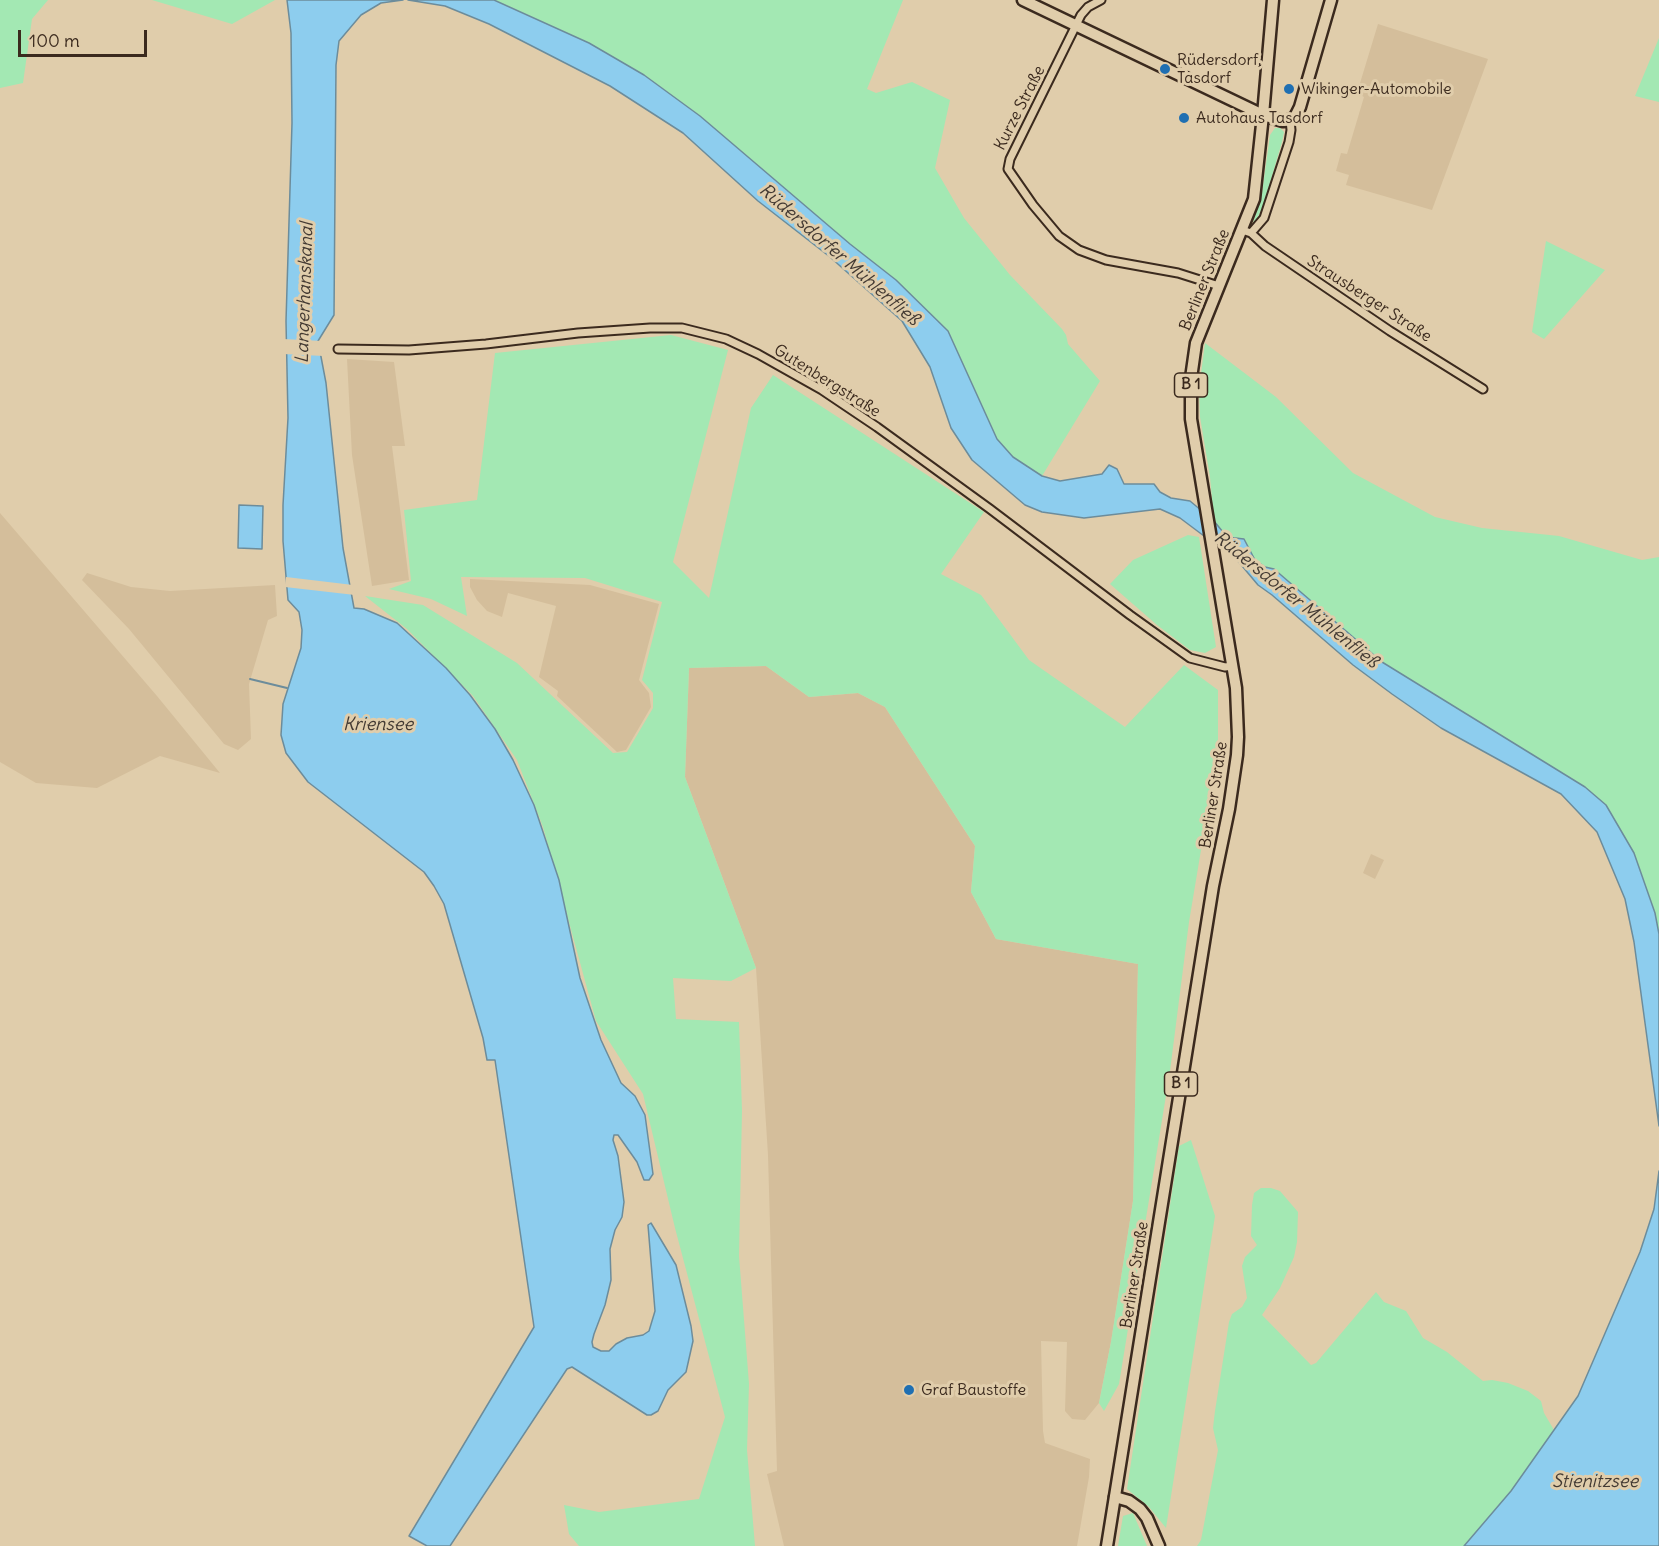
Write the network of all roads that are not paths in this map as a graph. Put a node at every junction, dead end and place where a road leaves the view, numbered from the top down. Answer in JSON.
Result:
{"nodes":[{"id":1,"x":1023,"y":0,"type":"edge"},
{"id":2,"x":1101,"y":0,"type":"edge"},
{"id":3,"x":1273,"y":0,"type":"edge"},
{"id":4,"x":1330,"y":0,"type":"edge"},
{"id":5,"x":1076,"y":25,"type":"junction"},
{"id":6,"x":1263,"y":115,"type":"junction"},
{"id":7,"x":1290,"y":120,"type":"junction"},
{"id":8,"x":1246,"y":231,"type":"junction"},
{"id":9,"x":1219,"y":286,"type":"junction"},
{"id":10,"x":338,"y":349,"type":"dead end"},
{"id":11,"x":1483,"y":389,"type":"dead end"},
{"id":12,"x":1233,"y":666,"type":"junction"},
{"id":13,"x":1115,"y":1497,"type":"junction"},
{"id":14,"x":1107,"y":1546,"type":"edge"},
{"id":15,"x":1160,"y":1546,"type":"edge"}],
"edges":[{"from":1,"to":5,"type":"main road"},
{"from":2,"to":5,"type":"street"},
{"from":3,"to":6,"type":"main road","name":"Berliner Straße","number":"B 1"},
{"from":4,"to":7,"type":"main road"},
{"from":5,"to":6,"type":"main road"},
{"from":5,"to":9,"type":"street","name":"Kurze Straße"},
{"from":6,"to":7,"type":"main road"},
{"from":6,"to":8,"type":"main road","name":"Berliner Straße","number":"B 1"},
{"from":7,"to":8,"type":"street"},
{"from":8,"to":9,"type":"main road","name":"Berliner Straße","number":"B 1"},
{"from":8,"to":11,"type":"street","name":"Strausberger Straße"},
{"from":9,"to":12,"type":"main road","name":"Berliner Straße","number":"B 1"},
{"from":10,"to":12,"type":"street","name":"Gutenbergstraße"},
{"from":12,"to":13,"type":"main road","name":"Berliner Straße","number":"B 1"},
{"from":13,"to":14,"type":"main road","number":"B 1"},
{"from":13,"to":15,"type":"main road"}]}
